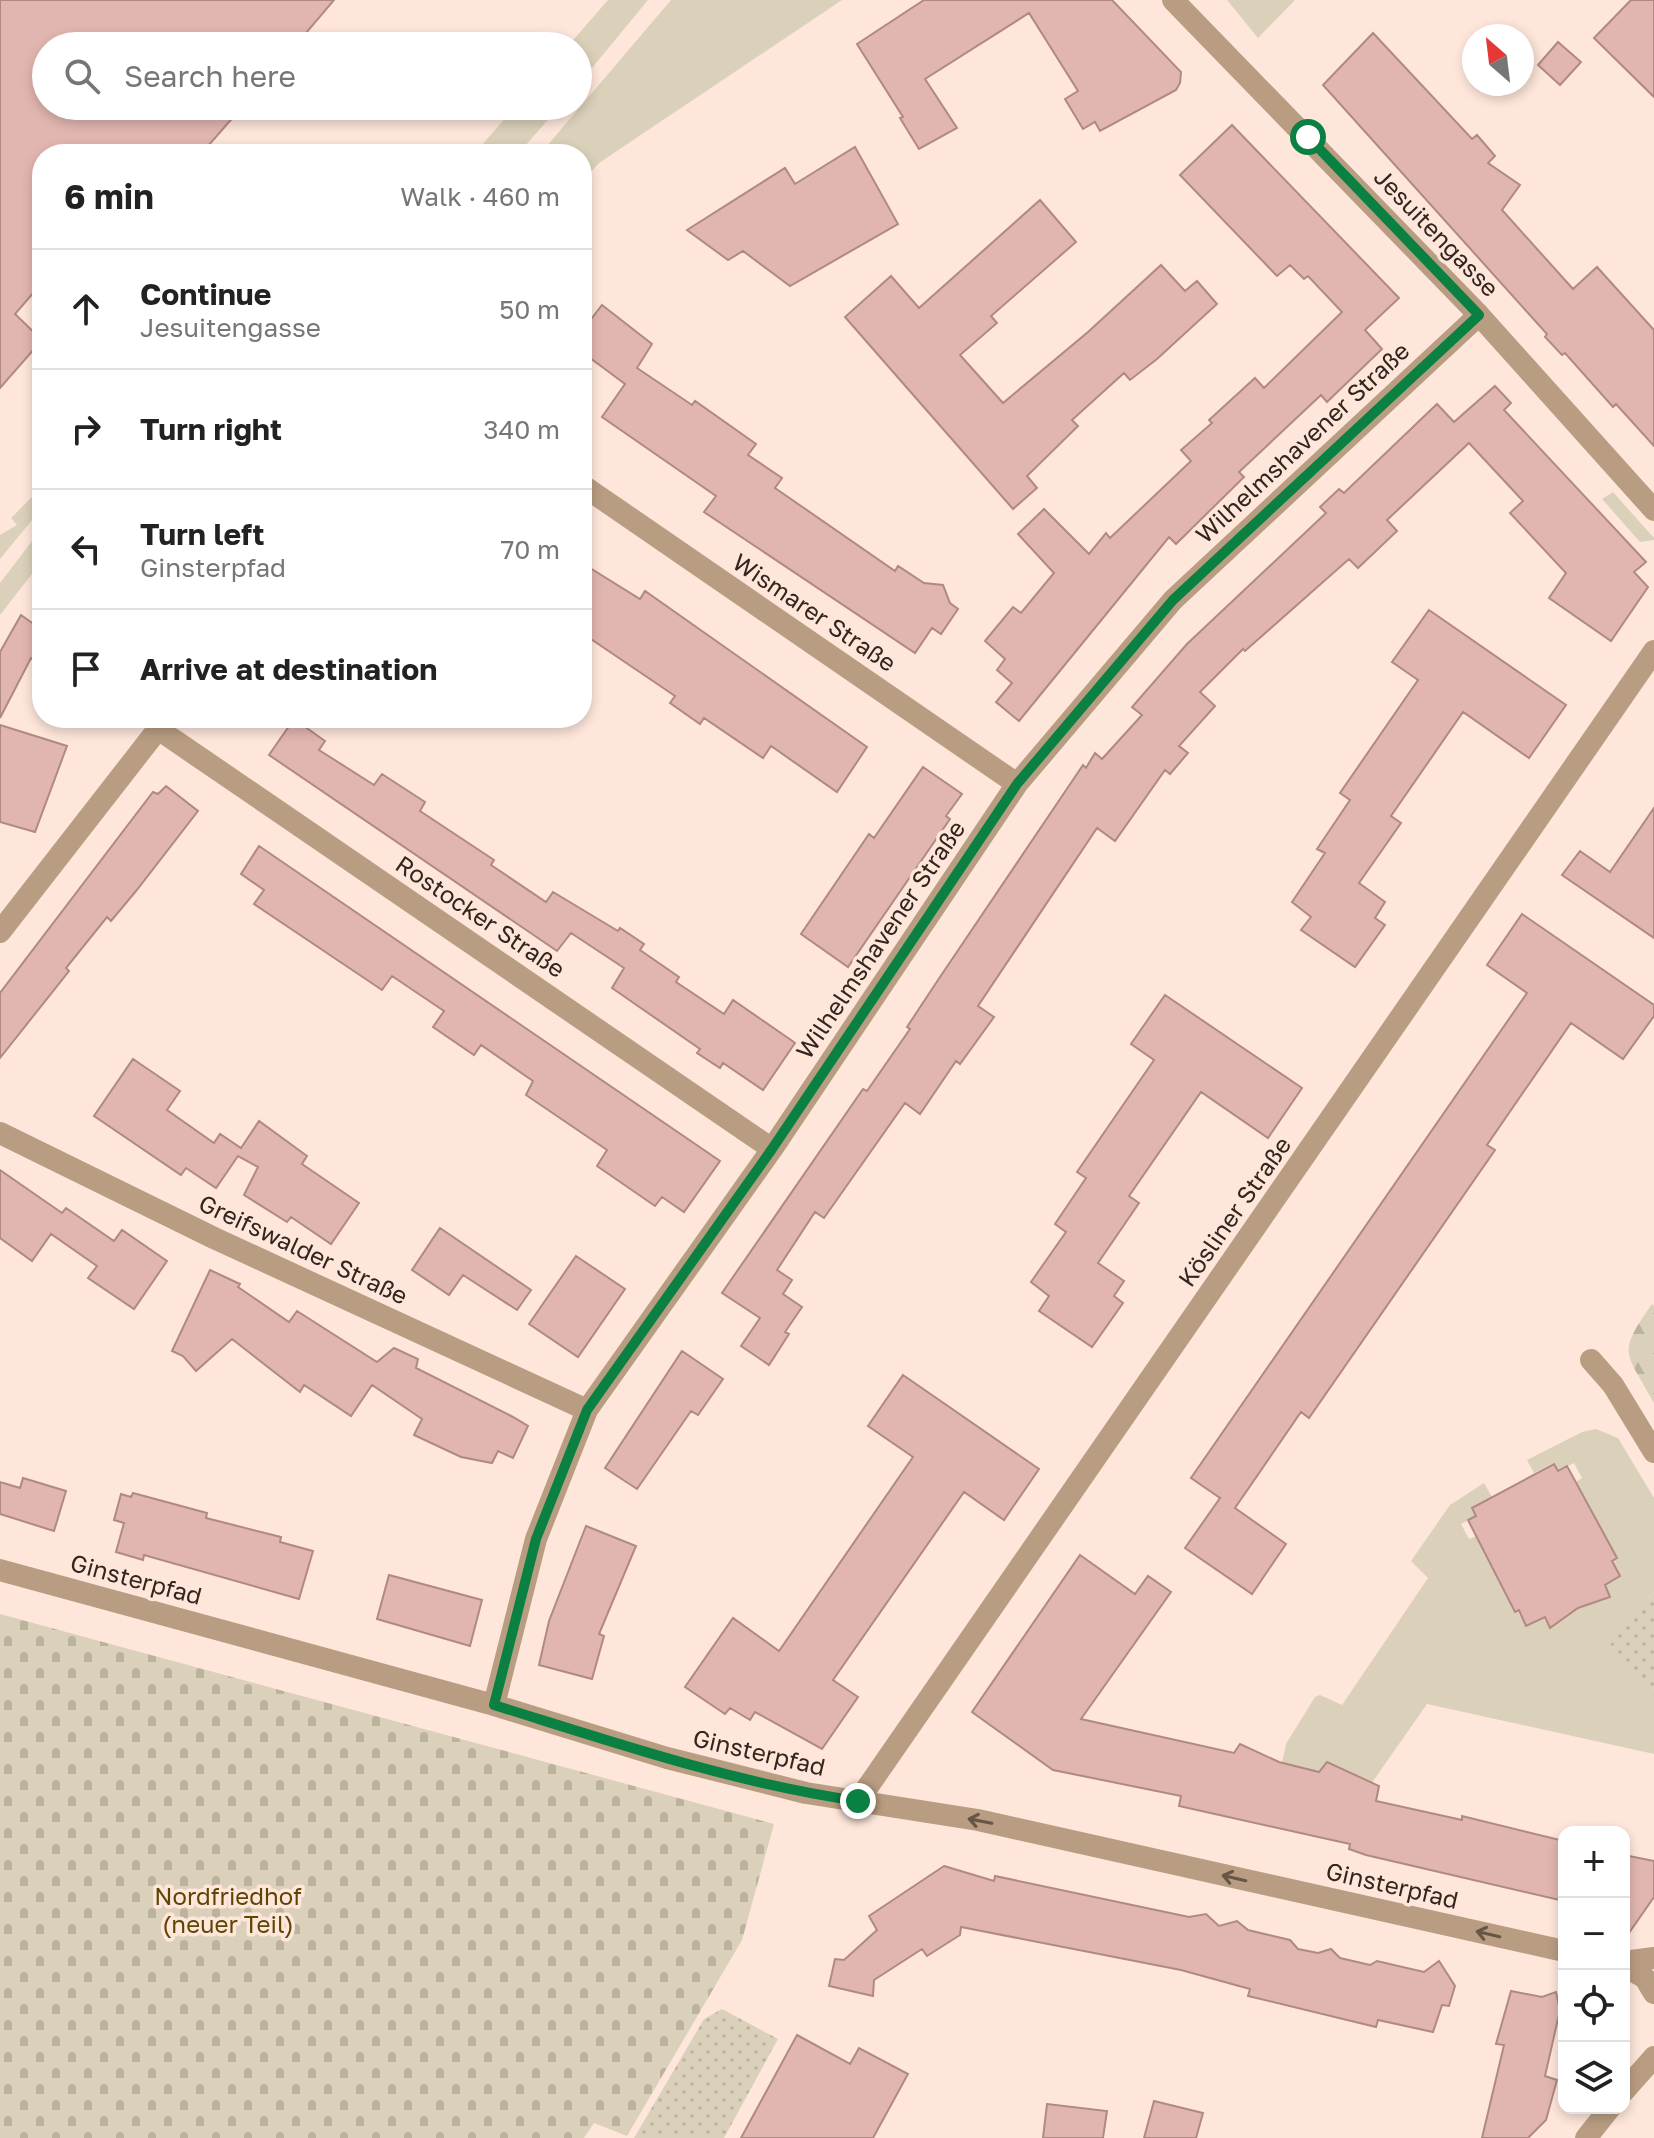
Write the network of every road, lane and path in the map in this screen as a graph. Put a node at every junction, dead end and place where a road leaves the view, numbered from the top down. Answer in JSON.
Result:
{"nodes":[{"id":1,"x":1173,"y":0,"type":"edge"},
{"id":2,"x":1479,"y":315,"type":"junction"},
{"id":3,"x":592,"y":492,"type":"edge"},
{"id":4,"x":1654,"y":510,"type":"edge"},
{"id":5,"x":1654,"y":651,"type":"edge"},
{"id":6,"x":1017,"y":784,"type":"junction"},
{"id":7,"x":0,"y":932,"type":"edge"},
{"id":8,"x":0,"y":1133,"type":"edge"},
{"id":9,"x":772,"y":1149,"type":"junction"},
{"id":10,"x":1591,"y":1360,"type":"dead end"},
{"id":11,"x":587,"y":1410,"type":"junction"},
{"id":12,"x":1654,"y":1452,"type":"edge"},
{"id":13,"x":0,"y":1570,"type":"edge"},
{"id":14,"x":494,"y":1705,"type":"junction"},
{"id":15,"x":858,"y":1801,"type":"junction"},
{"id":16,"x":1558,"y":1950,"type":"edge"},
{"id":17,"x":1654,"y":1958,"type":"edge"},
{"id":18,"x":1630,"y":1963,"type":"edge"},
{"id":19,"x":1630,"y":1968,"type":"edge"},
{"id":20,"x":1654,"y":1993,"type":"edge"},
{"id":21,"x":1654,"y":2057,"type":"edge"},
{"id":22,"x":1630,"y":2084,"type":"edge"},
{"id":23,"x":1605,"y":2114,"type":"edge"},
{"id":24,"x":1586,"y":2138,"type":"edge"}],
"edges":[{"from":1,"to":2,"type":"street","name":"Jesuitengasse"},
{"from":2,"to":4,"type":"street","name":"Jesuitengasse"},
{"from":2,"to":6,"type":"street","name":"Wilhelmshavener Straße"},
{"from":3,"to":6,"type":"street","name":"Wismarer Straße"},
{"from":5,"to":15,"type":"street","name":"Kösliner Straße"},
{"from":6,"to":9,"type":"street","name":"Wilhelmshavener Straße"},
{"from":7,"to":9,"type":"street","name":"Rostocker Straße"},
{"from":8,"to":11,"type":"street","name":"Greifswalder Straße"},
{"from":9,"to":11,"type":"street","name":"Wilhelmshavener Straße"},
{"from":10,"to":12,"type":"street"},
{"from":11,"to":14,"type":"street","name":"Wilhelmshavener Straße"},
{"from":13,"to":14,"type":"street","name":"Ginsterpfad"},
{"from":14,"to":15,"type":"street","name":"Ginsterpfad"},
{"from":16,"to":15,"type":"street","name":"Ginsterpfad","one_way":true},
{"from":17,"to":18,"type":"street"},
{"from":19,"to":20,"type":"street"},
{"from":21,"to":22,"type":"street"},
{"from":23,"to":24,"type":"street"}]}
